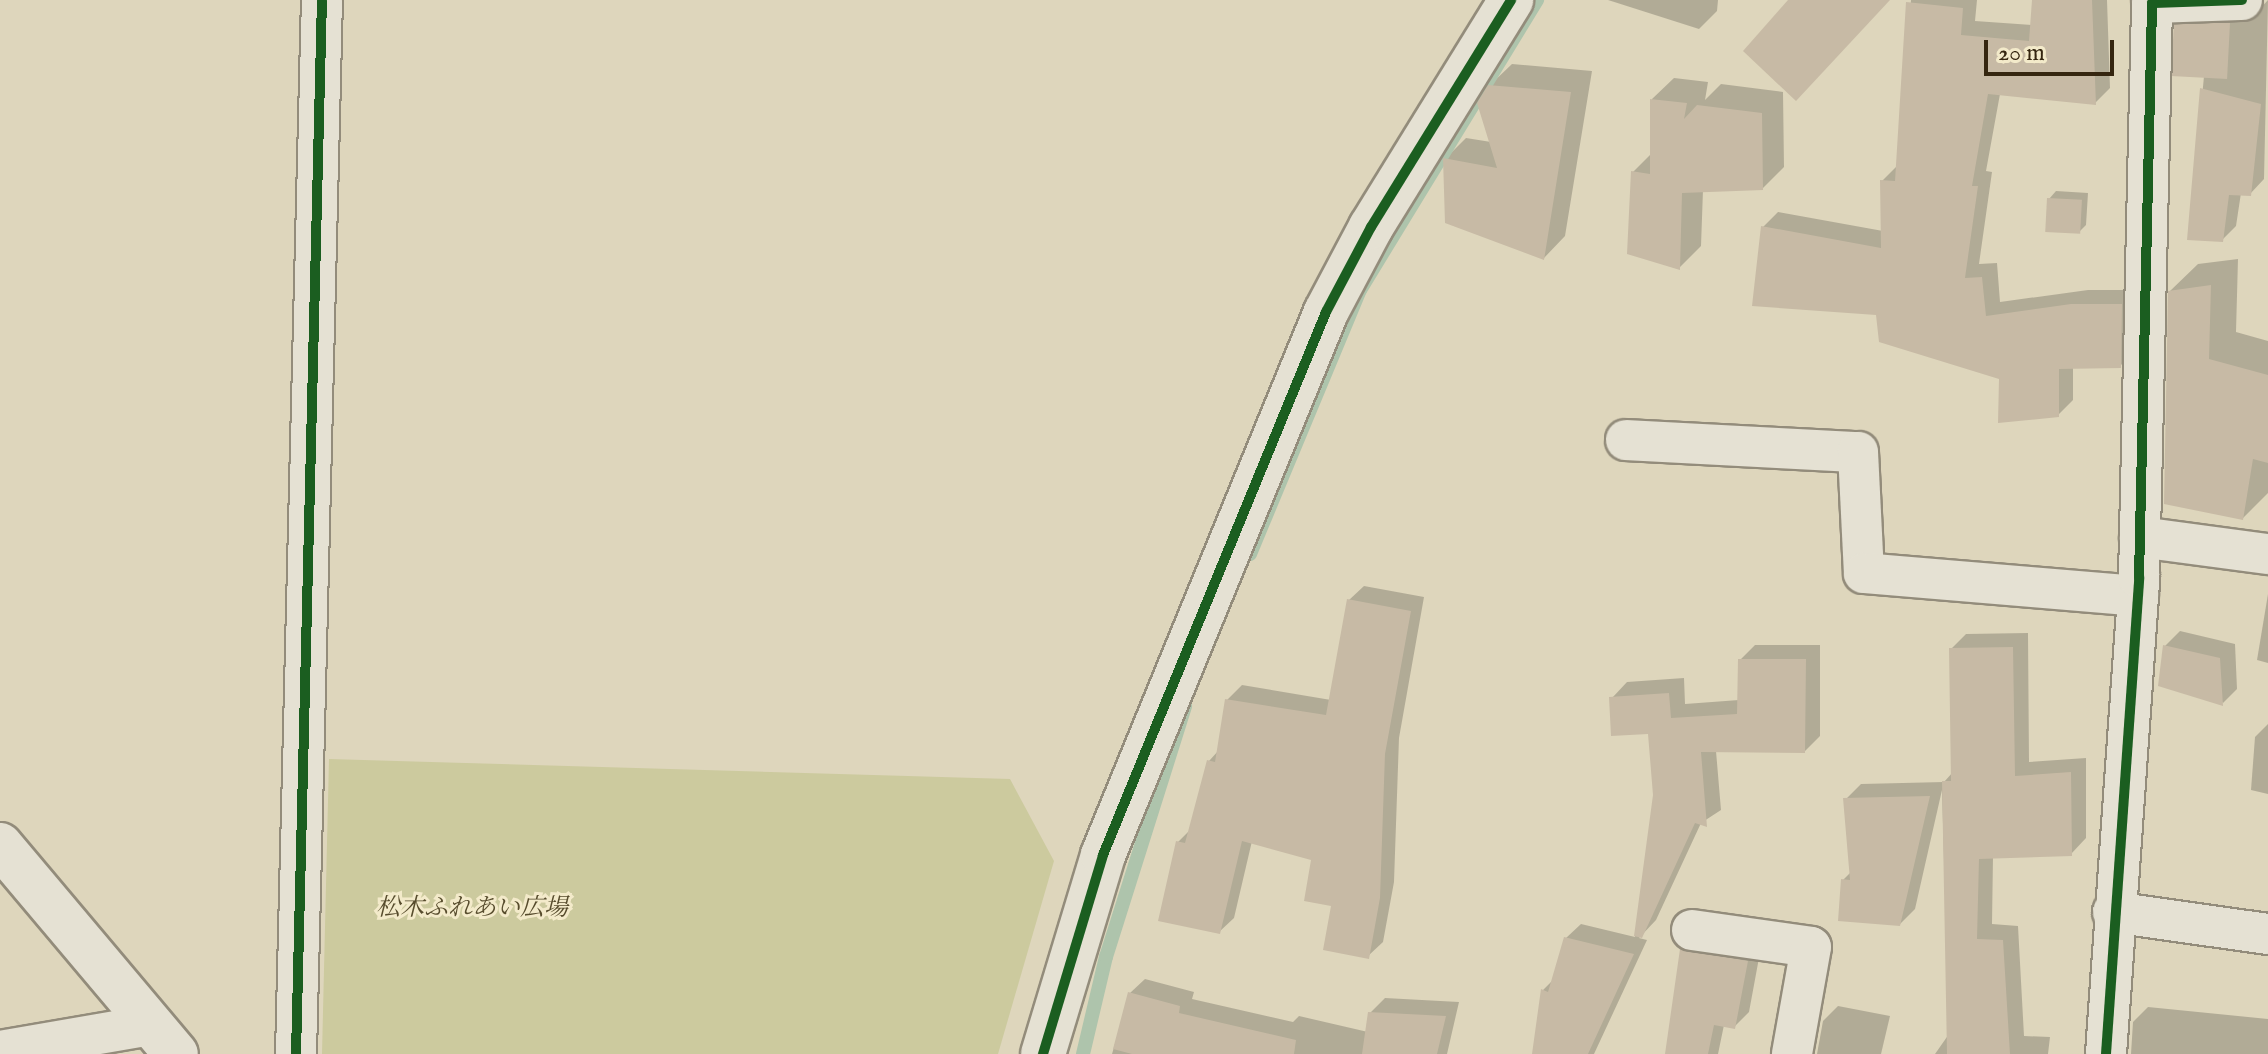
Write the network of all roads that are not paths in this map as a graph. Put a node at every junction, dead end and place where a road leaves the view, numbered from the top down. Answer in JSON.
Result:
{"nodes":[{"id":1,"x":322,"y":0,"type":"edge"},
{"id":2,"x":1511,"y":0,"type":"edge"},
{"id":3,"x":2242,"y":0,"type":"edge"},
{"id":4,"x":1626,"y":440,"type":"dead end"},
{"id":5,"x":2140,"y":537,"type":"junction"},
{"id":6,"x":2268,"y":554,"type":"edge"},
{"id":7,"x":2138,"y":596,"type":"junction"},
{"id":8,"x":0,"y":845,"type":"edge"},
{"id":9,"x":2113,"y":912,"type":"junction"},
{"id":10,"x":1692,"y":930,"type":"dead end"},
{"id":11,"x":2268,"y":934,"type":"edge"},
{"id":12,"x":163,"y":1039,"type":"edge"},
{"id":13,"x":0,"y":1051,"type":"edge"},
{"id":14,"x":296,"y":1054,"type":"edge"},
{"id":15,"x":1043,"y":1054,"type":"edge"},
{"id":16,"x":1792,"y":1054,"type":"edge"},
{"id":17,"x":2106,"y":1054,"type":"edge"}],
"edges":[{"from":1,"to":14,"type":"street"},
{"from":2,"to":15,"type":"street"},
{"from":3,"to":5,"type":"street"},
{"from":4,"to":7,"type":"street"},
{"from":5,"to":6,"type":"street"},
{"from":5,"to":7,"type":"street"},
{"from":7,"to":9,"type":"street"},
{"from":8,"to":12,"type":"street"},
{"from":9,"to":11,"type":"street"},
{"from":9,"to":17,"type":"street"},
{"from":10,"to":16,"type":"street"},
{"from":12,"to":13,"type":"street"}]}
